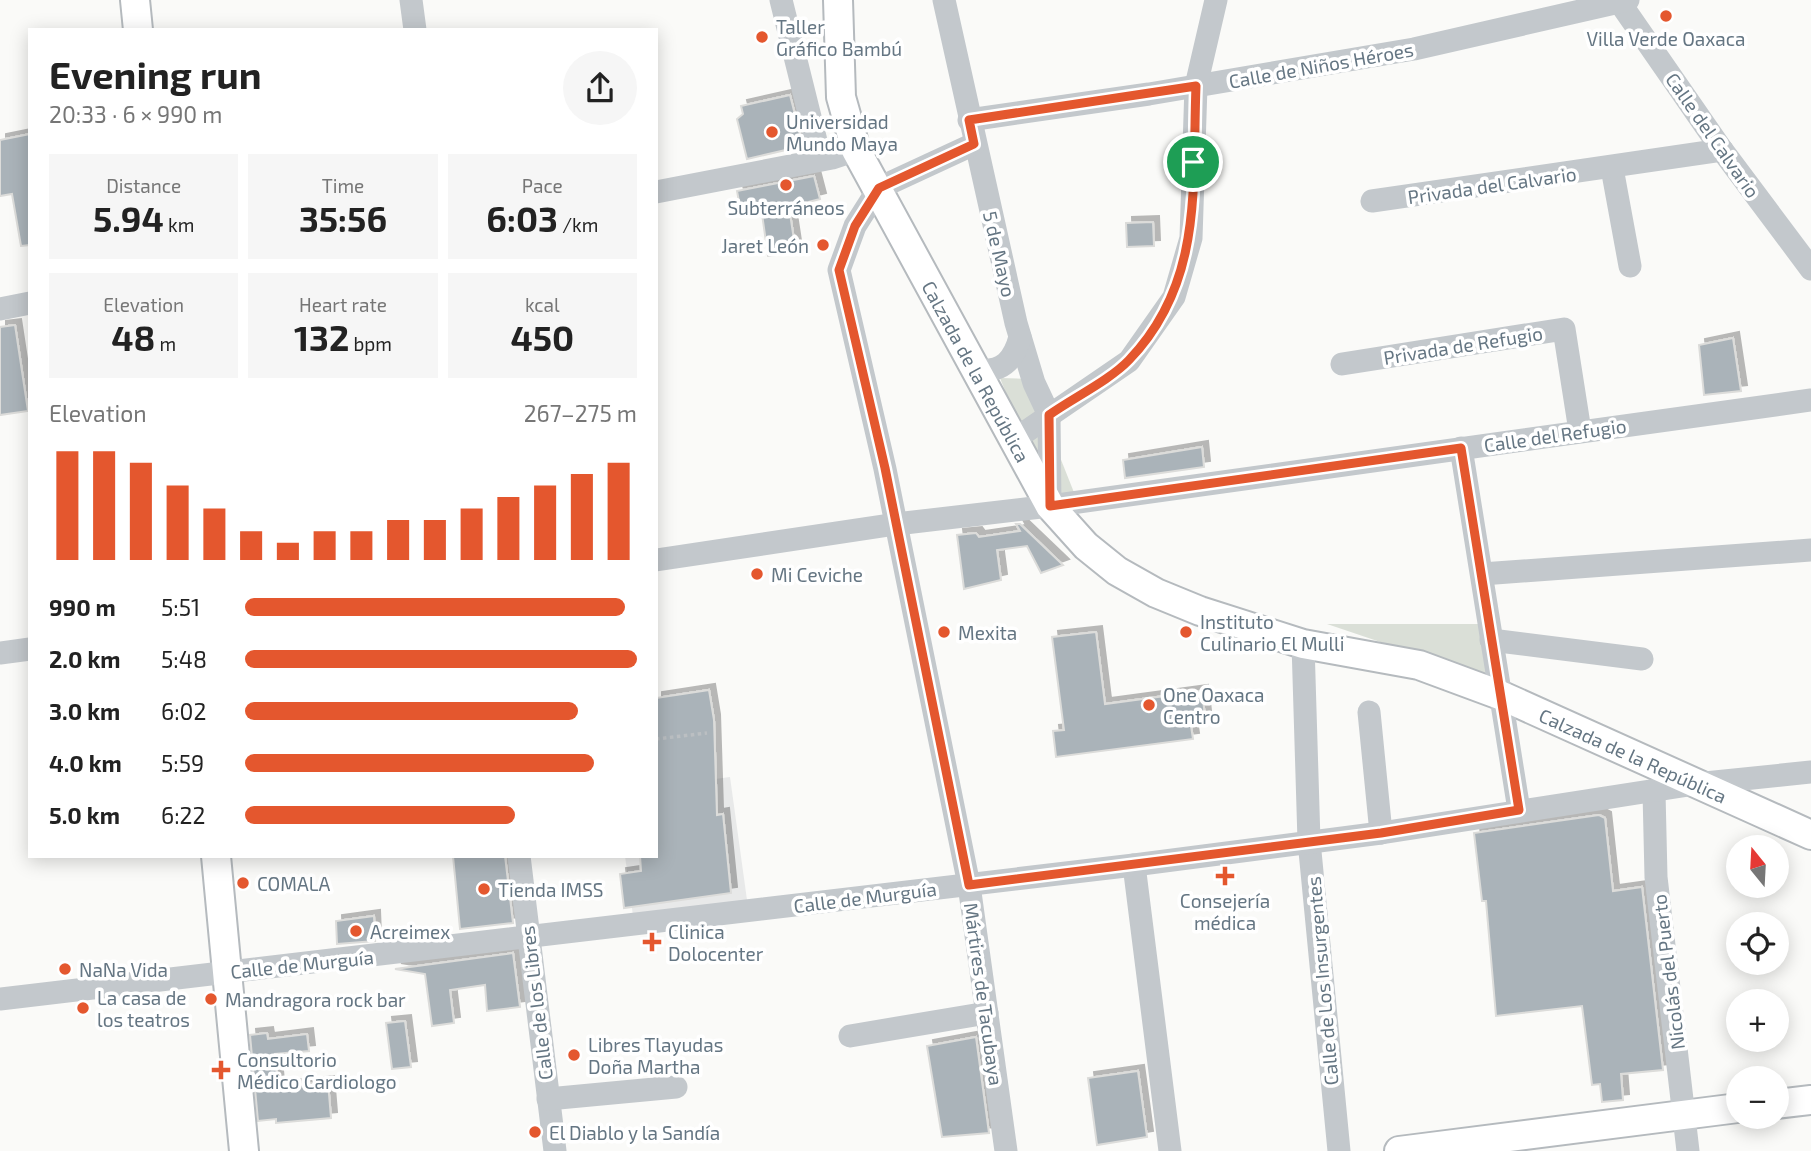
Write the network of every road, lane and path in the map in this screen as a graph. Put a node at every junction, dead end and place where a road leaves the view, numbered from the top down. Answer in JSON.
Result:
{"nodes":[{"id":1,"x":135,"y":0,"type":"edge"},
{"id":2,"x":411,"y":0,"type":"edge"},
{"id":3,"x":780,"y":0,"type":"edge"},
{"id":4,"x":838,"y":0,"type":"edge"},
{"id":5,"x":944,"y":0,"type":"edge"},
{"id":6,"x":1216,"y":0,"type":"edge"},
{"id":7,"x":1622,"y":1,"type":"edge"},
{"id":8,"x":138,"y":28,"type":"edge"},
{"id":9,"x":415,"y":28,"type":"edge"},
{"id":10,"x":1196,"y":86,"type":"junction"},
{"id":11,"x":969,"y":120,"type":"junction"},
{"id":12,"x":816,"y":141,"type":"dead end"},
{"id":13,"x":974,"y":144,"type":"junction"},
{"id":14,"x":856,"y":150,"type":"junction"},
{"id":15,"x":1722,"y":150,"type":"junction"},
{"id":16,"x":1612,"y":168,"type":"junction"},
{"id":17,"x":879,"y":188,"type":"junction"},
{"id":18,"x":658,"y":192,"type":"edge"},
{"id":19,"x":1371,"y":201,"type":"dead end"},
{"id":20,"x":1630,"y":267,"type":"dead end"},
{"id":21,"x":1811,"y":269,"type":"edge"},
{"id":22,"x":28,"y":303,"type":"edge"},
{"id":23,"x":0,"y":309,"type":"edge"},
{"id":24,"x":1020,"y":337,"type":"junction"},
{"id":25,"x":1342,"y":364,"type":"dead end"},
{"id":26,"x":978,"y":370,"type":"junction"},
{"id":27,"x":1811,"y":400,"type":"edge"},
{"id":28,"x":1049,"y":415,"type":"junction"},
{"id":29,"x":1580,"y":431,"type":"junction"},
{"id":30,"x":1015,"y":439,"type":"junction"},
{"id":31,"x":1461,"y":448,"type":"junction"},
{"id":32,"x":1050,"y":506,"type":"junction"},
{"id":33,"x":896,"y":524,"type":"junction"},
{"id":34,"x":1811,"y":550,"type":"edge"},
{"id":35,"x":658,"y":560,"type":"edge"},
{"id":36,"x":1482,"y":574,"type":"junction"},
{"id":37,"x":1491,"y":640,"type":"junction"},
{"id":38,"x":1303,"y":644,"type":"junction"},
{"id":39,"x":28,"y":649,"type":"edge"},
{"id":40,"x":0,"y":653,"type":"edge"},
{"id":41,"x":1642,"y":659,"type":"dead end"},
{"id":42,"x":1500,"y":695,"type":"junction"},
{"id":43,"x":1369,"y":712,"type":"dead end"},
{"id":44,"x":707,"y":733,"type":"dead end"},
{"id":45,"x":658,"y":739,"type":"edge"},
{"id":46,"x":1811,"y":772,"type":"edge"},
{"id":47,"x":1695,"y":784,"type":"junction"},
{"id":48,"x":1654,"y":792,"type":"junction"},
{"id":49,"x":1519,"y":810,"type":"junction"},
{"id":50,"x":1381,"y":833,"type":"junction"},
{"id":51,"x":1811,"y":835,"type":"edge"},
{"id":52,"x":1309,"y":841,"type":"junction"},
{"id":53,"x":216,"y":858,"type":"edge"},
{"id":54,"x":519,"y":858,"type":"edge"},
{"id":55,"x":1134,"y":865,"type":"junction"},
{"id":56,"x":969,"y":885,"type":"junction"},
{"id":57,"x":528,"y":938,"type":"junction"},
{"id":58,"x":228,"y":972,"type":"junction"},
{"id":59,"x":0,"y":999,"type":"edge"},
{"id":60,"x":987,"y":1013,"type":"junction"},
{"id":61,"x":850,"y":1036,"type":"dead end"},
{"id":62,"x":676,"y":1087,"type":"dead end"},
{"id":63,"x":548,"y":1099,"type":"junction"},
{"id":64,"x":1811,"y":1100,"type":"edge"},
{"id":65,"x":1789,"y":1103,"type":"edge"},
{"id":66,"x":1726,"y":1109,"type":"edge"},
{"id":67,"x":1685,"y":1113,"type":"junction"},
{"id":68,"x":244,"y":1151,"type":"edge"},
{"id":69,"x":555,"y":1151,"type":"edge"},
{"id":70,"x":1006,"y":1151,"type":"edge"},
{"id":71,"x":1170,"y":1151,"type":"edge"},
{"id":72,"x":1339,"y":1151,"type":"edge"},
{"id":73,"x":1399,"y":1151,"type":"edge"},
{"id":74,"x":1688,"y":1151,"type":"edge"}],
"edges":[{"from":1,"to":8,"type":"main road"},
{"from":2,"to":9,"type":"street"},
{"from":3,"to":12,"type":"street"},
{"from":4,"to":14,"type":"main road","name":"Calzada de la República"},
{"from":5,"to":11,"type":"street","name":"5 de Mayo"},
{"from":6,"to":10,"type":"street"},
{"from":7,"to":10,"type":"street","name":"Calle de Niños Héroes"},
{"from":7,"to":15,"type":"street","name":"Calle del Calvario"},
{"from":10,"to":11,"type":"street","name":"Calle de Niños Héroes"},
{"from":10,"to":28,"type":"street"},
{"from":11,"to":13,"type":"street","name":"5 de Mayo"},
{"from":13,"to":17,"type":"street"},
{"from":13,"to":24,"type":"street","name":"5 de Mayo"},
{"from":14,"to":17,"type":"main road","name":"Calzada de la República"},
{"from":14,"to":18,"type":"street"},
{"from":15,"to":16,"type":"street","name":"Privada del Calvario"},
{"from":15,"to":21,"type":"street","name":"Calle del Calvario"},
{"from":16,"to":19,"type":"street","name":"Privada del Calvario"},
{"from":16,"to":20,"type":"street"},
{"from":17,"to":26,"type":"main road","name":"Calzada de la República"},
{"from":17,"to":33,"type":"street","name":"Mártires de Tacubaya"},
{"from":22,"to":23,"type":"street"},
{"from":24,"to":26,"type":"street"},
{"from":24,"to":28,"type":"street","name":"5 de Mayo"},
{"from":25,"to":29,"type":"street","name":"Privada de Refugio"},
{"from":26,"to":30,"type":"main road","name":"Calzada de la República"},
{"from":27,"to":29,"type":"street","name":"Calle del Refugio"},
{"from":28,"to":30,"type":"street"},
{"from":28,"to":32,"type":"street","name":"5 de Mayo"},
{"from":29,"to":31,"type":"street","name":"Calle del Refugio"},
{"from":30,"to":32,"type":"main road","name":"Calzada de la República"},
{"from":31,"to":32,"type":"street","name":"Calle del Refugio"},
{"from":31,"to":36,"type":"street"},
{"from":32,"to":33,"type":"street","name":"Calle del Refugio"},
{"from":32,"to":38,"type":"main road","name":"Calzada de la República"},
{"from":33,"to":35,"type":"street","name":"Calle del Refugio"},
{"from":33,"to":56,"type":"street","name":"Mártires de Tacubaya"},
{"from":34,"to":36,"type":"street"},
{"from":36,"to":37,"type":"street"},
{"from":37,"to":41,"type":"street"},
{"from":37,"to":42,"type":"street"},
{"from":38,"to":42,"type":"main road","name":"Calzada de la República"},
{"from":38,"to":52,"type":"street","name":"Calle de Los Insurgentes"},
{"from":39,"to":40,"type":"street"},
{"from":42,"to":47,"type":"main road","name":"Calzada de la República"},
{"from":42,"to":49,"type":"street"},
{"from":43,"to":50,"type":"street"},
{"from":44,"to":45,"type":"path"},
{"from":46,"to":47,"type":"street","name":"Calle de Murguía"},
{"from":47,"to":48,"type":"street","name":"Calle de Murguía"},
{"from":47,"to":51,"type":"main road","name":"Calzada de la República"},
{"from":48,"to":49,"type":"street","name":"Calle de Murguía"},
{"from":48,"to":67,"type":"street","name":"Nicolás del Puerto"},
{"from":49,"to":50,"type":"street","name":"Calle de Murguía"},
{"from":50,"to":52,"type":"street","name":"Calle de Murguía"},
{"from":52,"to":55,"type":"street","name":"Calle de Murguía"},
{"from":52,"to":72,"type":"street","name":"Calle de Los Insurgentes"},
{"from":53,"to":58,"type":"main road"},
{"from":54,"to":57,"type":"street","name":"Calle de los Libres"},
{"from":55,"to":56,"type":"street","name":"Calle de Murguía"},
{"from":55,"to":71,"type":"street"},
{"from":56,"to":57,"type":"street","name":"Calle de Murguía"},
{"from":56,"to":60,"type":"street","name":"Mártires de Tacubaya"},
{"from":57,"to":58,"type":"street","name":"Calle de Murguía"},
{"from":57,"to":63,"type":"street","name":"Calle de los Libres"},
{"from":58,"to":59,"type":"street","name":"Calle de Murguía"},
{"from":58,"to":68,"type":"main road"},
{"from":60,"to":61,"type":"street"},
{"from":60,"to":70,"type":"street","name":"Mártires de Tacubaya"},
{"from":62,"to":63,"type":"street"},
{"from":63,"to":69,"type":"street","name":"Calle de los Libres"},
{"from":64,"to":65,"type":"main road"},
{"from":66,"to":67,"type":"main road"},
{"from":67,"to":73,"type":"main road"},
{"from":67,"to":74,"type":"street","name":"Nicolás del Puerto"}]}
